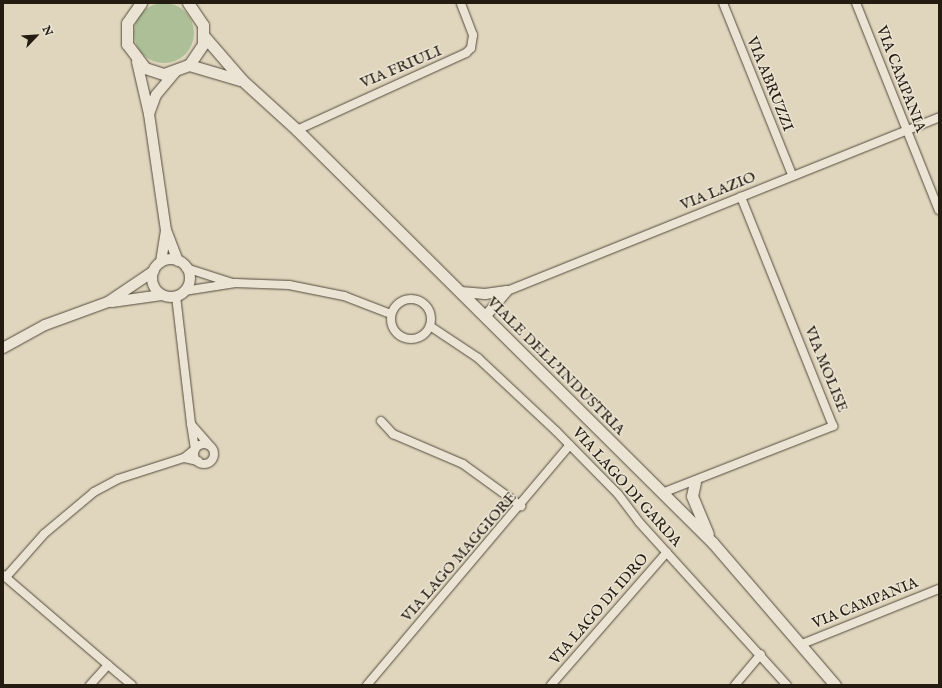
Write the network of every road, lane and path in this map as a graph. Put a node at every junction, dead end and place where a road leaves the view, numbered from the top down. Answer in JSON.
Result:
{"nodes":[{"id":1,"x":141,"y":3,"type":"edge"},
{"id":2,"x":188,"y":3,"type":"edge"},
{"id":3,"x":461,"y":3,"type":"edge"},
{"id":4,"x":723,"y":3,"type":"edge"},
{"id":5,"x":856,"y":3,"type":"edge"},
{"id":6,"x":130,"y":8,"type":"edge"},
{"id":7,"x":204,"y":36,"type":"junction"},
{"id":8,"x":136,"y":62,"type":"junction"},
{"id":9,"x":189,"y":65,"type":"junction"},
{"id":10,"x":175,"y":72,"type":"junction"},
{"id":11,"x":242,"y":80,"type":"junction"},
{"id":12,"x":149,"y":114,"type":"junction"},
{"id":13,"x":939,"y":117,"type":"edge"},
{"id":14,"x":297,"y":130,"type":"junction"},
{"id":15,"x":905,"y":131,"type":"junction"},
{"id":16,"x":792,"y":175,"type":"junction"},
{"id":17,"x":741,"y":197,"type":"junction"},
{"id":18,"x":939,"y":210,"type":"edge"},
{"id":19,"x":166,"y":230,"type":"junction"},
{"id":20,"x":178,"y":261,"type":"junction"},
{"id":21,"x":161,"y":262,"type":"junction"},
{"id":22,"x":186,"y":268,"type":"junction"},
{"id":23,"x":154,"y":271,"type":"junction"},
{"id":24,"x":235,"y":284,"type":"junction"},
{"id":25,"x":507,"y":291,"type":"junction"},
{"id":26,"x":461,"y":292,"type":"junction"},
{"id":27,"x":180,"y":294,"type":"junction"},
{"id":28,"x":162,"y":295,"type":"junction"},
{"id":29,"x":108,"y":302,"type":"junction"},
{"id":30,"x":391,"y":314,"type":"junction"},
{"id":31,"x":485,"y":317,"type":"junction"},
{"id":32,"x":430,"y":326,"type":"junction"},
{"id":33,"x":3,"y":348,"type":"edge"},
{"id":34,"x":381,"y":421,"type":"dead end"},
{"id":35,"x":192,"y":424,"type":"junction"},
{"id":36,"x":209,"y":445,"type":"junction"},
{"id":37,"x":570,"y":445,"type":"junction"},
{"id":38,"x":196,"y":449,"type":"junction"},
{"id":39,"x":184,"y":458,"type":"junction"},
{"id":40,"x":198,"y":461,"type":"junction"},
{"id":41,"x":695,"y":482,"type":"junction"},
{"id":42,"x":662,"y":493,"type":"junction"},
{"id":43,"x":521,"y":506,"type":"junction"},
{"id":44,"x":713,"y":543,"type":"junction"},
{"id":45,"x":667,"y":552,"type":"junction"},
{"id":46,"x":4,"y":576,"type":"edge"},
{"id":47,"x":939,"y":589,"type":"edge"},
{"id":48,"x":802,"y":644,"type":"junction"},
{"id":49,"x":761,"y":654,"type":"junction"},
{"id":50,"x":108,"y":665,"type":"junction"},
{"id":51,"x":90,"y":685,"type":"edge"},
{"id":52,"x":132,"y":685,"type":"edge"},
{"id":53,"x":367,"y":685,"type":"edge"},
{"id":54,"x":551,"y":685,"type":"edge"},
{"id":55,"x":735,"y":685,"type":"edge"},
{"id":56,"x":787,"y":685,"type":"edge"},
{"id":57,"x":835,"y":685,"type":"edge"}],
"edges":[{"from":1,"to":6,"type":"main road"},
{"from":2,"to":7,"type":"main road","name":"VIALE DELL'INDUSTRIA"},
{"from":3,"to":14,"type":"street","name":"VIA FRIULI"},
{"from":4,"to":16,"type":"street","name":"VIA ABRUZZI"},
{"from":5,"to":15,"type":"street","name":"VIA CAMPANIA"},
{"from":6,"to":8,"type":"main road"},
{"from":7,"to":9,"type":"main road"},
{"from":7,"to":11,"type":"main road","name":"VIALE DELL'INDUSTRIA"},
{"from":8,"to":10,"type":"main road"},
{"from":8,"to":12,"type":"street"},
{"from":9,"to":10,"type":"main road"},
{"from":9,"to":11,"type":"main road","name":"VIALE DELL'INDUSTRIA"},
{"from":10,"to":12,"type":"street"},
{"from":11,"to":14,"type":"main road","name":"VIALE DELL'INDUSTRIA"},
{"from":12,"to":19,"type":"street"},
{"from":13,"to":15,"type":"street","name":"VIA LAZIO"},
{"from":14,"to":26,"type":"main road","name":"VIALE DELL'INDUSTRIA"},
{"from":15,"to":16,"type":"street","name":"VIA LAZIO"},
{"from":15,"to":18,"type":"street","name":"VIA CAMPANIA"},
{"from":16,"to":17,"type":"street","name":"VIA LAZIO"},
{"from":17,"to":25,"type":"street","name":"VIA LAZIO"},
{"from":17,"to":41,"type":"street","name":"VIA MOLISE"},
{"from":19,"to":20,"type":"street"},
{"from":19,"to":21,"type":"street"},
{"from":20,"to":21,"type":"street"},
{"from":20,"to":22,"type":"street"},
{"from":21,"to":23,"type":"street"},
{"from":22,"to":24,"type":"street"},
{"from":22,"to":27,"type":"street"},
{"from":23,"to":28,"type":"street"},
{"from":23,"to":29,"type":"street"},
{"from":24,"to":27,"type":"street"},
{"from":24,"to":30,"type":"street"},
{"from":25,"to":26,"type":"street"},
{"from":25,"to":31,"type":"street"},
{"from":26,"to":31,"type":"main road","name":"VIALE DELL'INDUSTRIA"},
{"from":27,"to":28,"type":"street"},
{"from":27,"to":35,"type":"street"},
{"from":28,"to":29,"type":"street"},
{"from":29,"to":33,"type":"street"},
{"from":30,"to":32,"type":"street"},
{"from":30,"to":32,"type":"street"},
{"from":31,"to":42,"type":"main road","name":"VIALE DELL'INDUSTRIA"},
{"from":32,"to":37,"type":"street","name":"VIA LAGO DI GARDA"},
{"from":34,"to":43,"type":"street"},
{"from":35,"to":36,"type":"street"},
{"from":35,"to":38,"type":"street"},
{"from":36,"to":38,"type":"street"},
{"from":36,"to":40,"type":"street"},
{"from":37,"to":43,"type":"street","name":"VIA LAGO MAGGIORE"},
{"from":37,"to":45,"type":"street","name":"VIA LAGO DI GARDA"},
{"from":38,"to":39,"type":"street"},
{"from":38,"to":40,"type":"street"},
{"from":39,"to":40,"type":"street"},
{"from":39,"to":46,"type":"street"},
{"from":41,"to":42,"type":"street","name":"VIA MOLISE"},
{"from":41,"to":44,"type":"main road"},
{"from":42,"to":44,"type":"main road","name":"VIALE DELL'INDUSTRIA"},
{"from":43,"to":53,"type":"street","name":"VIA LAGO MAGGIORE"},
{"from":44,"to":48,"type":"main road","name":"VIALE DELL'INDUSTRIA"},
{"from":45,"to":49,"type":"street","name":"VIA LAGO DI GARDA"},
{"from":45,"to":54,"type":"street","name":"VIA LAGO DI IDRO"},
{"from":46,"to":50,"type":"street"},
{"from":47,"to":48,"type":"street","name":"VIA CAMPANIA"},
{"from":48,"to":57,"type":"main road","name":"VIALE DELL'INDUSTRIA"},
{"from":49,"to":55,"type":"street"},
{"from":49,"to":56,"type":"street","name":"VIA LAGO DI GARDA"},
{"from":50,"to":51,"type":"street"},
{"from":50,"to":52,"type":"street"}]}
